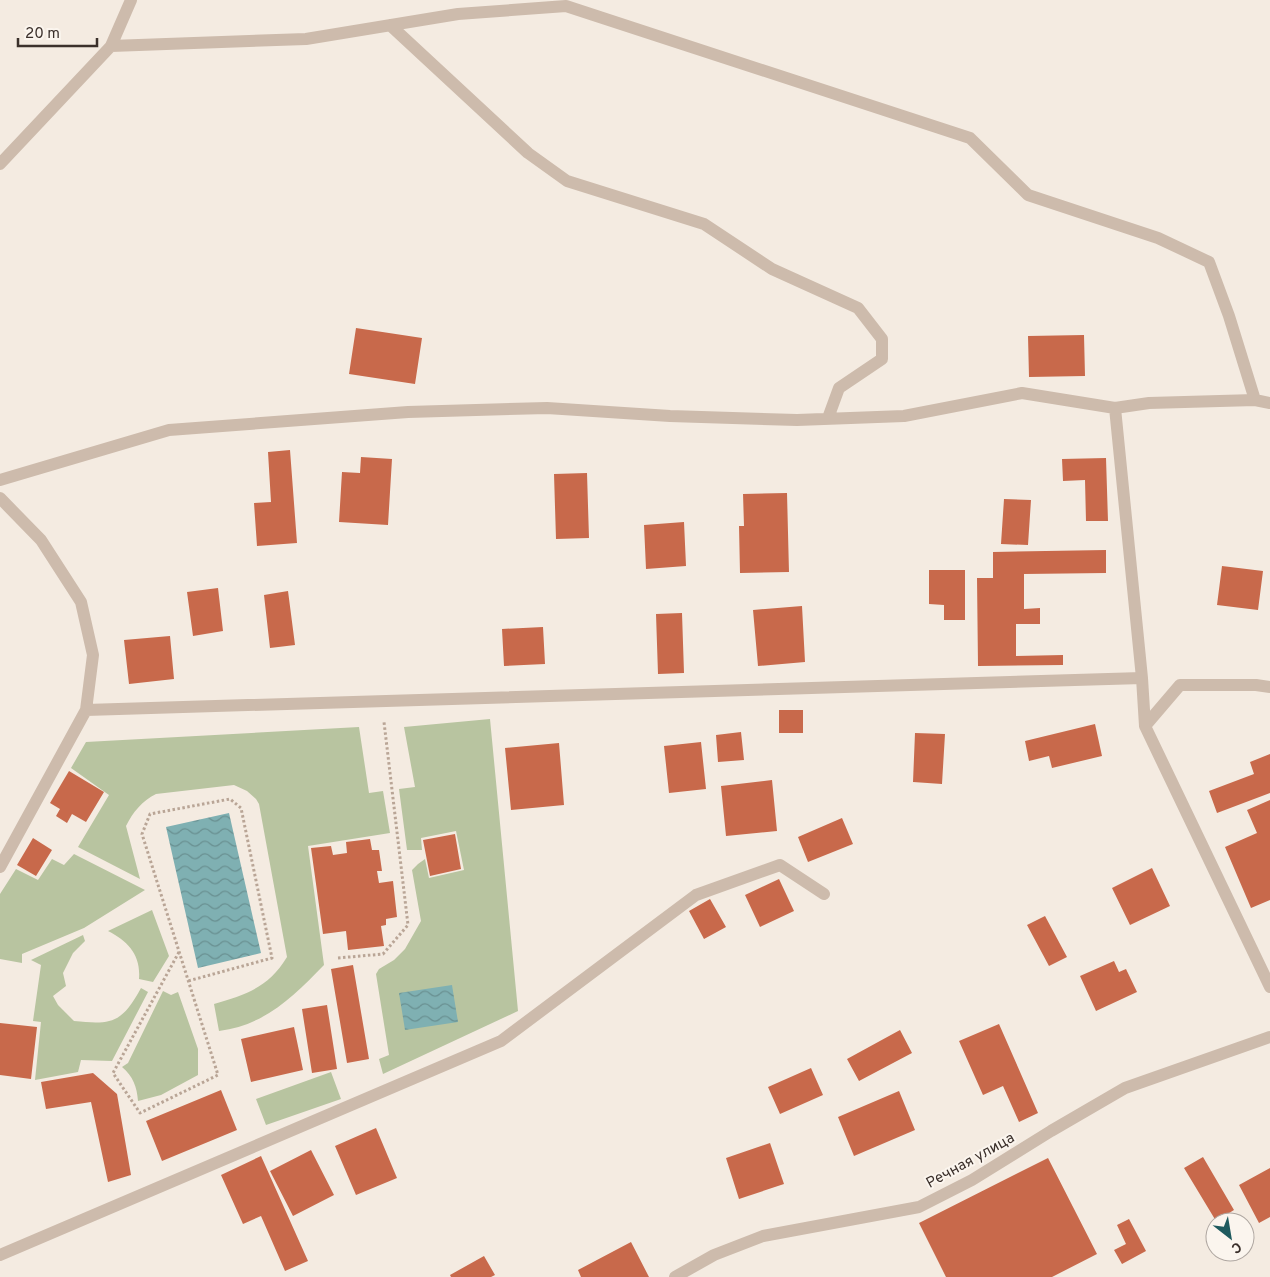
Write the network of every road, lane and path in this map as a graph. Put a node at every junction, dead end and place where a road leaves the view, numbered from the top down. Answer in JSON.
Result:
{"nodes":[{"id":1,"x":131,"y":0,"type":"edge"},
{"id":2,"x":390,"y":25,"type":"junction"},
{"id":3,"x":111,"y":46,"type":"junction"},
{"id":4,"x":0,"y":164,"type":"edge"},
{"id":5,"x":1255,"y":400,"type":"junction"},
{"id":6,"x":1270,"y":403,"type":"edge"},
{"id":7,"x":1115,"y":408,"type":"junction"},
{"id":8,"x":828,"y":418,"type":"junction"},
{"id":9,"x":0,"y":480,"type":"edge"},
{"id":10,"x":0,"y":498,"type":"edge"},
{"id":11,"x":1142,"y":678,"type":"junction"},
{"id":12,"x":1270,"y":687,"type":"edge"},
{"id":13,"x":86,"y":710,"type":"junction"},
{"id":14,"x":384,"y":722,"type":"dead end"},
{"id":15,"x":1145,"y":726,"type":"junction"},
{"id":16,"x":0,"y":867,"type":"edge"},
{"id":17,"x":824,"y":894,"type":"dead end"},
{"id":18,"x":179,"y":952,"type":"junction"},
{"id":19,"x":338,"y":958,"type":"dead end"},
{"id":20,"x":188,"y":981,"type":"junction"},
{"id":21,"x":1270,"y":987,"type":"edge"},
{"id":22,"x":1270,"y":1037,"type":"edge"},
{"id":23,"x":0,"y":1255,"type":"edge"},
{"id":24,"x":675,"y":1277,"type":"edge"}],
"edges":[{"from":1,"to":3,"type":"street"},
{"from":2,"to":3,"type":"street"},
{"from":2,"to":5,"type":"street"},
{"from":2,"to":8,"type":"street"},
{"from":3,"to":4,"type":"street"},
{"from":5,"to":6,"type":"street"},
{"from":5,"to":7,"type":"street"},
{"from":7,"to":8,"type":"street"},
{"from":7,"to":11,"type":"street"},
{"from":8,"to":9,"type":"street"},
{"from":10,"to":13,"type":"street"},
{"from":11,"to":13,"type":"street"},
{"from":11,"to":15,"type":"street"},
{"from":12,"to":15,"type":"street"},
{"from":13,"to":16,"type":"street"},
{"from":14,"to":19,"type":"path"},
{"from":15,"to":21,"type":"street"},
{"from":17,"to":23,"type":"street"},
{"from":18,"to":20,"type":"path"},
{"from":18,"to":20,"type":"path"},
{"from":18,"to":20,"type":"path"},
{"from":22,"to":24,"type":"street","name":"Речная улица"}]}
